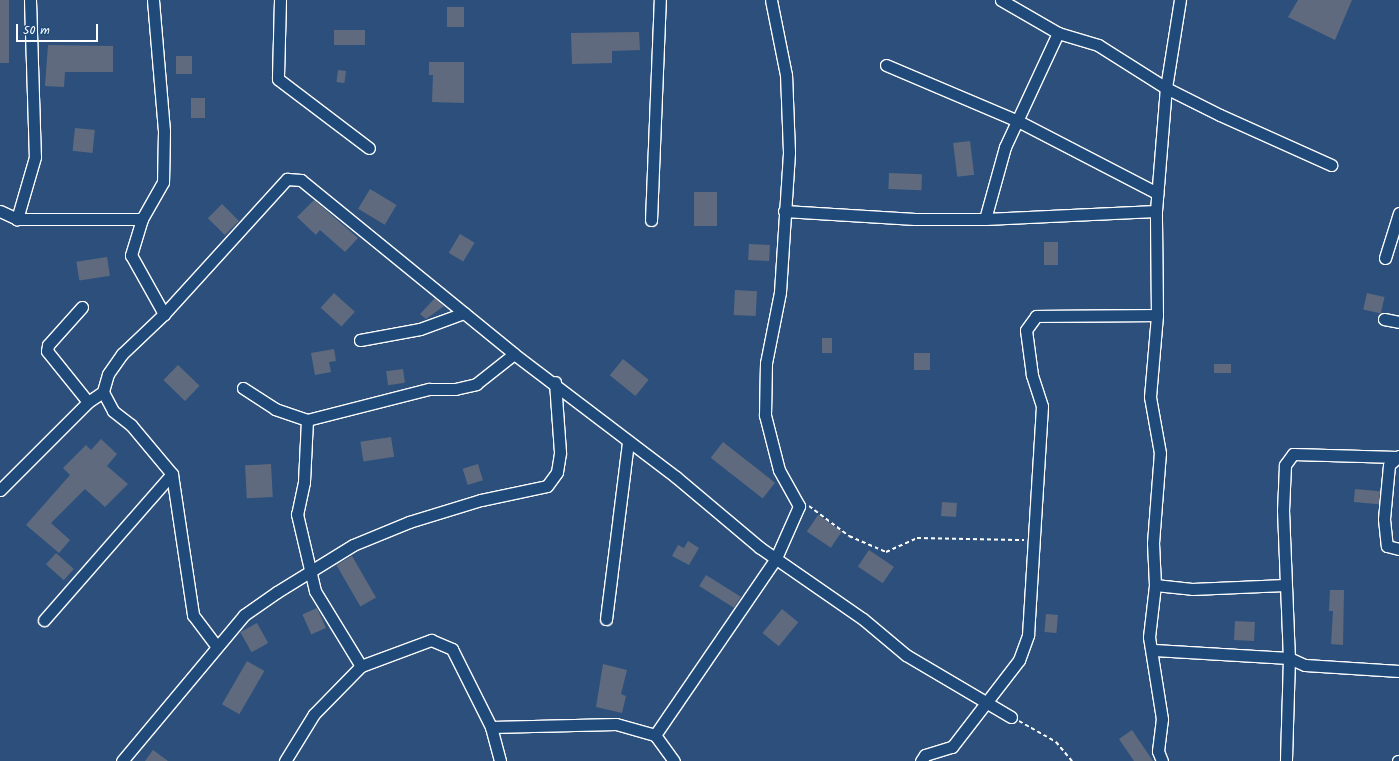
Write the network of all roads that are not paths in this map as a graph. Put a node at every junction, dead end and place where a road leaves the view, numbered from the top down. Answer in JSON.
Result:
{"nodes":[{"id":1,"x":30,"y":0,"type":"edge"},
{"id":2,"x":153,"y":0,"type":"edge"},
{"id":3,"x":280,"y":0,"type":"edge"},
{"id":4,"x":660,"y":0,"type":"edge"},
{"id":5,"x":771,"y":0,"type":"edge"},
{"id":6,"x":1001,"y":0,"type":"edge"},
{"id":7,"x":1180,"y":0,"type":"edge"},
{"id":8,"x":1058,"y":33,"type":"junction"},
{"id":9,"x":886,"y":65,"type":"dead end"},
{"id":10,"x":1166,"y":88,"type":"junction"},
{"id":11,"x":1018,"y":120,"type":"junction"},
{"id":12,"x":369,"y":148,"type":"dead end"},
{"id":13,"x":1331,"y":165,"type":"dead end"},
{"id":14,"x":1157,"y":193,"type":"junction"},
{"id":15,"x":0,"y":211,"type":"edge"},
{"id":16,"x":784,"y":211,"type":"junction"},
{"id":17,"x":1156,"y":211,"type":"junction"},
{"id":18,"x":1399,"y":213,"type":"edge"},
{"id":19,"x":17,"y":219,"type":"junction"},
{"id":20,"x":142,"y":219,"type":"junction"},
{"id":21,"x":985,"y":219,"type":"junction"},
{"id":22,"x":651,"y":220,"type":"dead end"},
{"id":23,"x":1385,"y":258,"type":"dead end"},
{"id":24,"x":82,"y":307,"type":"dead end"},
{"id":25,"x":464,"y":313,"type":"junction"},
{"id":26,"x":164,"y":314,"type":"junction"},
{"id":27,"x":1158,"y":314,"type":"junction"},
{"id":28,"x":1384,"y":319,"type":"dead end"},
{"id":29,"x":1399,"y":322,"type":"edge"},
{"id":30,"x":360,"y":340,"type":"dead end"},
{"id":31,"x":514,"y":354,"type":"junction"},
{"id":32,"x":555,"y":382,"type":"junction"},
{"id":33,"x":243,"y":388,"type":"dead end"},
{"id":34,"x":104,"y":392,"type":"junction"},
{"id":35,"x":88,"y":402,"type":"junction"},
{"id":36,"x":307,"y":420,"type":"junction"},
{"id":37,"x":628,"y":442,"type":"junction"},
{"id":38,"x":1398,"y":456,"type":"edge"},
{"id":39,"x":172,"y":474,"type":"junction"},
{"id":40,"x":0,"y":490,"type":"edge"},
{"id":41,"x":1399,"y":549,"type":"edge"},
{"id":42,"x":776,"y":558,"type":"junction"},
{"id":43,"x":310,"y":572,"type":"junction"},
{"id":44,"x":1155,"y":585,"type":"junction"},
{"id":45,"x":1285,"y":585,"type":"junction"},
{"id":46,"x":606,"y":619,"type":"dead end"},
{"id":47,"x":44,"y":620,"type":"dead end"},
{"id":48,"x":216,"y":646,"type":"junction"},
{"id":49,"x":1154,"y":650,"type":"junction"},
{"id":50,"x":1289,"y":658,"type":"junction"},
{"id":51,"x":361,"y":666,"type":"junction"},
{"id":52,"x":1399,"y":671,"type":"edge"},
{"id":53,"x":986,"y":705,"type":"junction"},
{"id":54,"x":1011,"y":716,"type":"road end"},
{"id":55,"x":491,"y":728,"type":"junction"},
{"id":56,"x":655,"y":736,"type":"junction"},
{"id":57,"x":122,"y":761,"type":"edge"},
{"id":58,"x":285,"y":761,"type":"edge"},
{"id":59,"x":500,"y":761,"type":"edge"},
{"id":60,"x":674,"y":761,"type":"edge"},
{"id":61,"x":921,"y":761,"type":"edge"},
{"id":62,"x":1162,"y":761,"type":"edge"},
{"id":63,"x":1286,"y":761,"type":"edge"}],
"edges":[{"from":1,"to":19,"type":"street"},
{"from":2,"to":20,"type":"street"},
{"from":3,"to":12,"type":"street"},
{"from":4,"to":22,"type":"street"},
{"from":5,"to":16,"type":"street"},
{"from":6,"to":8,"type":"street"},
{"from":7,"to":10,"type":"street"},
{"from":8,"to":10,"type":"street"},
{"from":8,"to":11,"type":"street"},
{"from":9,"to":11,"type":"street"},
{"from":10,"to":13,"type":"street"},
{"from":10,"to":14,"type":"street"},
{"from":11,"to":14,"type":"street"},
{"from":11,"to":21,"type":"street"},
{"from":14,"to":17,"type":"street"},
{"from":15,"to":19,"type":"street"},
{"from":16,"to":21,"type":"street"},
{"from":16,"to":42,"type":"street"},
{"from":17,"to":21,"type":"street"},
{"from":17,"to":27,"type":"street"},
{"from":18,"to":23,"type":"street"},
{"from":19,"to":20,"type":"street"},
{"from":20,"to":26,"type":"street"},
{"from":24,"to":35,"type":"street"},
{"from":25,"to":26,"type":"street"},
{"from":25,"to":30,"type":"street"},
{"from":25,"to":31,"type":"street"},
{"from":26,"to":34,"type":"street"},
{"from":27,"to":44,"type":"street"},
{"from":27,"to":53,"type":"street"},
{"from":28,"to":29,"type":"street"},
{"from":31,"to":32,"type":"street"},
{"from":31,"to":36,"type":"street"},
{"from":32,"to":37,"type":"street"},
{"from":32,"to":43,"type":"street"},
{"from":33,"to":36,"type":"street"},
{"from":34,"to":35,"type":"street"},
{"from":34,"to":39,"type":"street"},
{"from":35,"to":40,"type":"street"},
{"from":36,"to":43,"type":"street"},
{"from":37,"to":42,"type":"street"},
{"from":37,"to":46,"type":"street"},
{"from":38,"to":41,"type":"street"},
{"from":38,"to":45,"type":"street"},
{"from":39,"to":47,"type":"street"},
{"from":39,"to":48,"type":"street"},
{"from":42,"to":53,"type":"street"},
{"from":42,"to":56,"type":"street"},
{"from":43,"to":48,"type":"street"},
{"from":43,"to":51,"type":"street"},
{"from":44,"to":45,"type":"street"},
{"from":44,"to":49,"type":"street"},
{"from":45,"to":50,"type":"street"},
{"from":48,"to":57,"type":"street"},
{"from":49,"to":50,"type":"street"},
{"from":49,"to":62,"type":"street"},
{"from":50,"to":52,"type":"street"},
{"from":50,"to":63,"type":"street"},
{"from":51,"to":55,"type":"street"},
{"from":51,"to":58,"type":"street"},
{"from":53,"to":54,"type":"street"},
{"from":53,"to":61,"type":"street"},
{"from":55,"to":56,"type":"street"},
{"from":55,"to":59,"type":"street"},
{"from":56,"to":60,"type":"street"}]}
